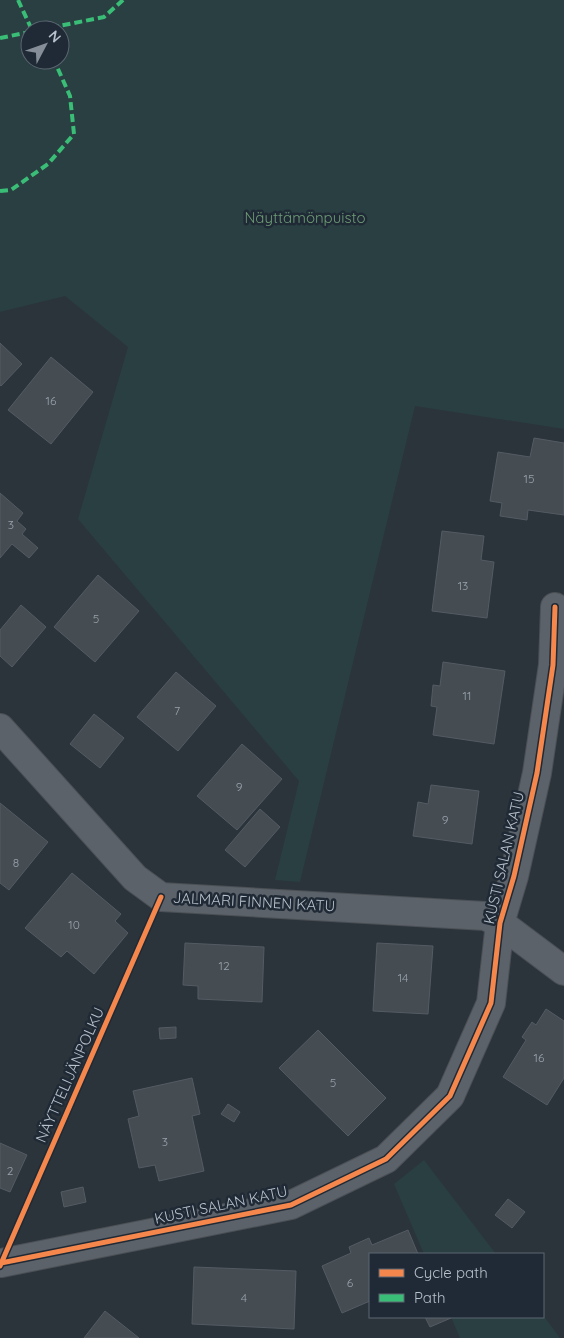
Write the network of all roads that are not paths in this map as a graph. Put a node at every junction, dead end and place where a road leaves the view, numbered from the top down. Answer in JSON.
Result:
{"nodes":[{"id":1,"x":555,"y":607,"type":"dead end"},
{"id":2,"x":0,"y":728,"type":"edge"},
{"id":3,"x":500,"y":923,"type":"junction"},
{"id":4,"x":564,"y":971,"type":"edge"},
{"id":5,"x":0,"y":1264,"type":"edge"}],
"edges":[{"from":1,"to":3,"type":"street","name":"KUSTI SALAN KATU"},
{"from":2,"to":3,"type":"street","name":"JALMARI FINNEN KATU"},
{"from":3,"to":4,"type":"street","name":"JALMARI FINNEN KATU"},
{"from":3,"to":5,"type":"street","name":"KUSTI SALAN KATU"}]}
